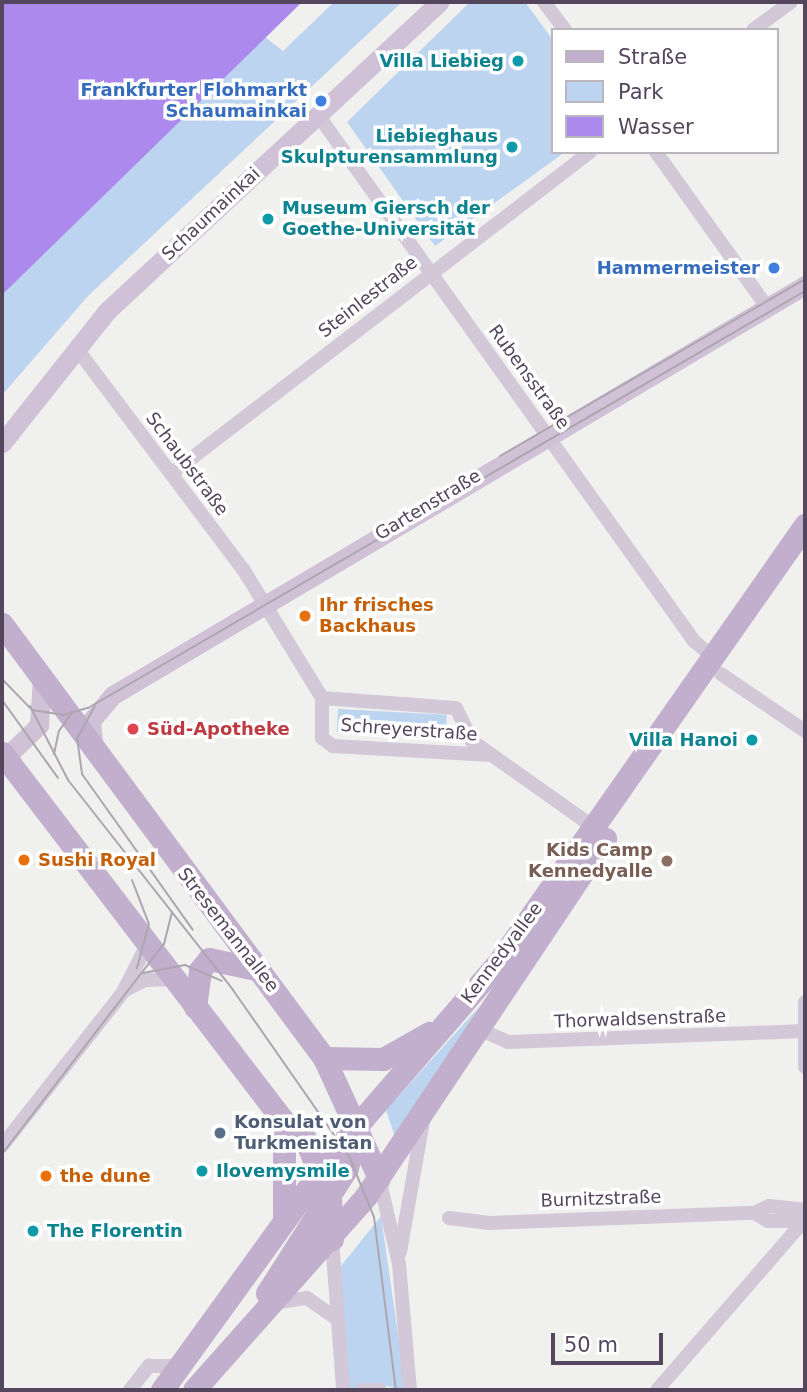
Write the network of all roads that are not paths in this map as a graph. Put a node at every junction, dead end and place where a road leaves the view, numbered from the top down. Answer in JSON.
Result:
{"nodes":[{"id":1,"x":440,"y":2,"type":"edge"},
{"id":2,"x":544,"y":2,"type":"edge"},
{"id":3,"x":791,"y":2,"type":"edge"},
{"id":4,"x":564,"y":28,"type":"edge"},
{"id":5,"x":756,"y":28,"type":"edge"},
{"id":6,"x":318,"y":115,"type":"junction"},
{"id":7,"x":587,"y":154,"type":"edge"},
{"id":8,"x":657,"y":154,"type":"edge"},
{"id":9,"x":429,"y":273,"type":"junction"},
{"id":10,"x":805,"y":285,"type":"edge"},
{"id":11,"x":767,"y":307,"type":"junction"},
{"id":12,"x":77,"y":349,"type":"junction"},
{"id":13,"x":547,"y":435,"type":"junction"},
{"id":14,"x":2,"y":443,"type":"edge"},
{"id":15,"x":171,"y":474,"type":"junction"},
{"id":16,"x":805,"y":525,"type":"edge"},
{"id":17,"x":805,"y":553,"type":"edge"},
{"id":18,"x":264,"y":603,"type":"junction"},
{"id":19,"x":2,"y":624,"type":"edge"},
{"id":20,"x":717,"y":666,"type":"junction"},
{"id":21,"x":42,"y":677,"type":"junction"},
{"id":22,"x":322,"y":698,"type":"junction"},
{"id":23,"x":805,"y":731,"type":"edge"},
{"id":24,"x":96,"y":754,"type":"junction"},
{"id":25,"x":493,"y":755,"type":"junction"},
{"id":26,"x":3,"y":757,"type":"edge"},
{"id":27,"x":595,"y":828,"type":"junction"},
{"id":28,"x":148,"y":943,"type":"junction"},
{"id":29,"x":260,"y":970,"type":"junction"},
{"id":30,"x":175,"y":979,"type":"junction"},
{"id":31,"x":123,"y":992,"type":"junction"},
{"id":32,"x":805,"y":1002,"type":"edge"},
{"id":33,"x":195,"y":1007,"type":"junction"},
{"id":34,"x":449,"y":1020,"type":"junction"},
{"id":35,"x":479,"y":1029,"type":"junction"},
{"id":36,"x":805,"y":1031,"type":"edge"},
{"id":37,"x":324,"y":1058,"type":"junction"},
{"id":38,"x":805,"y":1067,"type":"edge"},
{"id":39,"x":426,"y":1111,"type":"junction"},
{"id":40,"x":284,"y":1122,"type":"junction"},
{"id":41,"x":358,"y":1125,"type":"junction"},
{"id":42,"x":2,"y":1146,"type":"edge"},
{"id":43,"x":321,"y":1170,"type":"junction"},
{"id":44,"x":379,"y":1178,"type":"junction"},
{"id":45,"x":330,"y":1198,"type":"junction"},
{"id":46,"x":805,"y":1212,"type":"edge"},
{"id":47,"x":449,"y":1218,"type":"dead end"},
{"id":48,"x":805,"y":1220,"type":"edge"},
{"id":49,"x":282,"y":1224,"type":"junction"},
{"id":50,"x":332,"y":1239,"type":"junction"},
{"id":51,"x":398,"y":1264,"type":"junction"},
{"id":52,"x":274,"y":1303,"type":"junction"},
{"id":53,"x":337,"y":1319,"type":"junction"},
{"id":54,"x":235,"y":1340,"type":"junction"},
{"id":55,"x":179,"y":1366,"type":"junction"},
{"id":56,"x":130,"y":1390,"type":"edge"},
{"id":57,"x":162,"y":1390,"type":"edge"},
{"id":58,"x":194,"y":1390,"type":"edge"},
{"id":59,"x":343,"y":1390,"type":"edge"},
{"id":60,"x":362,"y":1390,"type":"edge"},
{"id":61,"x":380,"y":1390,"type":"edge"},
{"id":62,"x":410,"y":1390,"type":"edge"},
{"id":63,"x":657,"y":1390,"type":"edge"}],
"edges":[{"from":1,"to":6,"type":"street","name":"Schaumainkai"},
{"from":2,"to":4,"type":"street"},
{"from":3,"to":5,"type":"street"},
{"from":6,"to":9,"type":"street","name":"Rubensstraße"},
{"from":6,"to":12,"type":"street","name":"Schaumainkai"},
{"from":7,"to":9,"type":"street","name":"Steinlestraße"},
{"from":8,"to":11,"type":"street"},
{"from":9,"to":13,"type":"street","name":"Rubensstraße"},
{"from":9,"to":15,"type":"street","name":"Steinlestraße"},
{"from":10,"to":11,"type":"street","name":"Gartenstraße"},
{"from":11,"to":13,"type":"street","name":"Gartenstraße"},
{"from":12,"to":14,"type":"street","name":"Schaumainkai"},
{"from":12,"to":15,"type":"street","name":"Schaubstraße"},
{"from":13,"to":18,"type":"street","name":"Gartenstraße"},
{"from":13,"to":20,"type":"street","name":"Rubensstraße"},
{"from":15,"to":18,"type":"street","name":"Schaubstraße"},
{"from":16,"to":20,"type":"main road","name":"Kennedyallee"},
{"from":17,"to":20,"type":"main road","name":"Kennedyallee"},
{"from":18,"to":22,"type":"street","name":"Schreyerstraße"},
{"from":18,"to":24,"type":"street","name":"Gartenstraße"},
{"from":19,"to":21,"type":"main road","name":"Stresemannallee"},
{"from":20,"to":23,"type":"street","name":"Rubensstraße"},
{"from":20,"to":27,"type":"main road","name":"Kennedyallee"},
{"from":20,"to":35,"type":"main road","name":"Kennedyallee"},
{"from":21,"to":24,"type":"main road","name":"Stresemannallee"},
{"from":21,"to":26,"type":"street"},
{"from":22,"to":25,"type":"street","name":"Schreyerstraße"},
{"from":22,"to":25,"type":"street","name":"Schreyerstraße"},
{"from":24,"to":29,"type":"main road","name":"Stresemannallee"},
{"from":25,"to":27,"type":"street","name":"Schreyerstraße"},
{"from":26,"to":28,"type":"main road"},
{"from":27,"to":34,"type":"main road","name":"Kennedyallee"},
{"from":28,"to":30,"type":"main road"},
{"from":28,"to":31,"type":"street"},
{"from":29,"to":33,"type":"main road"},
{"from":29,"to":37,"type":"main road","name":"Stresemannallee"},
{"from":30,"to":31,"type":"street"},
{"from":30,"to":33,"type":"main road"},
{"from":31,"to":42,"type":"street"},
{"from":32,"to":36,"type":"street"},
{"from":33,"to":40,"type":"main road"},
{"from":34,"to":37,"type":"main road"},
{"from":34,"to":41,"type":"main road","name":"Kennedyallee"},
{"from":35,"to":36,"type":"street","name":"Thorwaldsenstraße"},
{"from":35,"to":39,"type":"main road","name":"Kennedyallee"},
{"from":36,"to":38,"type":"street"},
{"from":37,"to":41,"type":"main road","name":"Stresemannallee"},
{"from":39,"to":44,"type":"main road","name":"Kennedyallee"},
{"from":39,"to":51,"type":"street","name":"Stresemannallee"},
{"from":40,"to":43,"type":"main road"},
{"from":40,"to":49,"type":"main road"},
{"from":41,"to":43,"type":"main road","name":"Kennedyallee"},
{"from":41,"to":44,"type":"main road","name":"Stresemannallee"},
{"from":41,"to":45,"type":"main road"},
{"from":43,"to":45,"type":"main road"},
{"from":43,"to":49,"type":"main road","name":"Kennedyallee"},
{"from":44,"to":50,"type":"main road","name":"Kennedyallee"},
{"from":44,"to":51,"type":"street","name":"Stresemannallee"},
{"from":45,"to":50,"type":"main road"},
{"from":45,"to":54,"type":"main road"},
{"from":46,"to":47,"type":"street","name":"Burnitzstraße"},
{"from":48,"to":63,"type":"street"},
{"from":49,"to":55,"type":"main road","name":"Kennedyallee"},
{"from":50,"to":52,"type":"main road","name":"Kennedyallee"},
{"from":50,"to":53,"type":"street"},
{"from":51,"to":62,"type":"street","name":"Stresemannallee"},
{"from":52,"to":53,"type":"street"},
{"from":52,"to":54,"type":"main road","name":"Kennedyallee"},
{"from":53,"to":59,"type":"street"},
{"from":54,"to":58,"type":"main road","name":"Kennedyallee"},
{"from":55,"to":56,"type":"street"},
{"from":55,"to":57,"type":"main road","name":"Kennedyallee"},
{"from":60,"to":61,"type":"street"}]}
